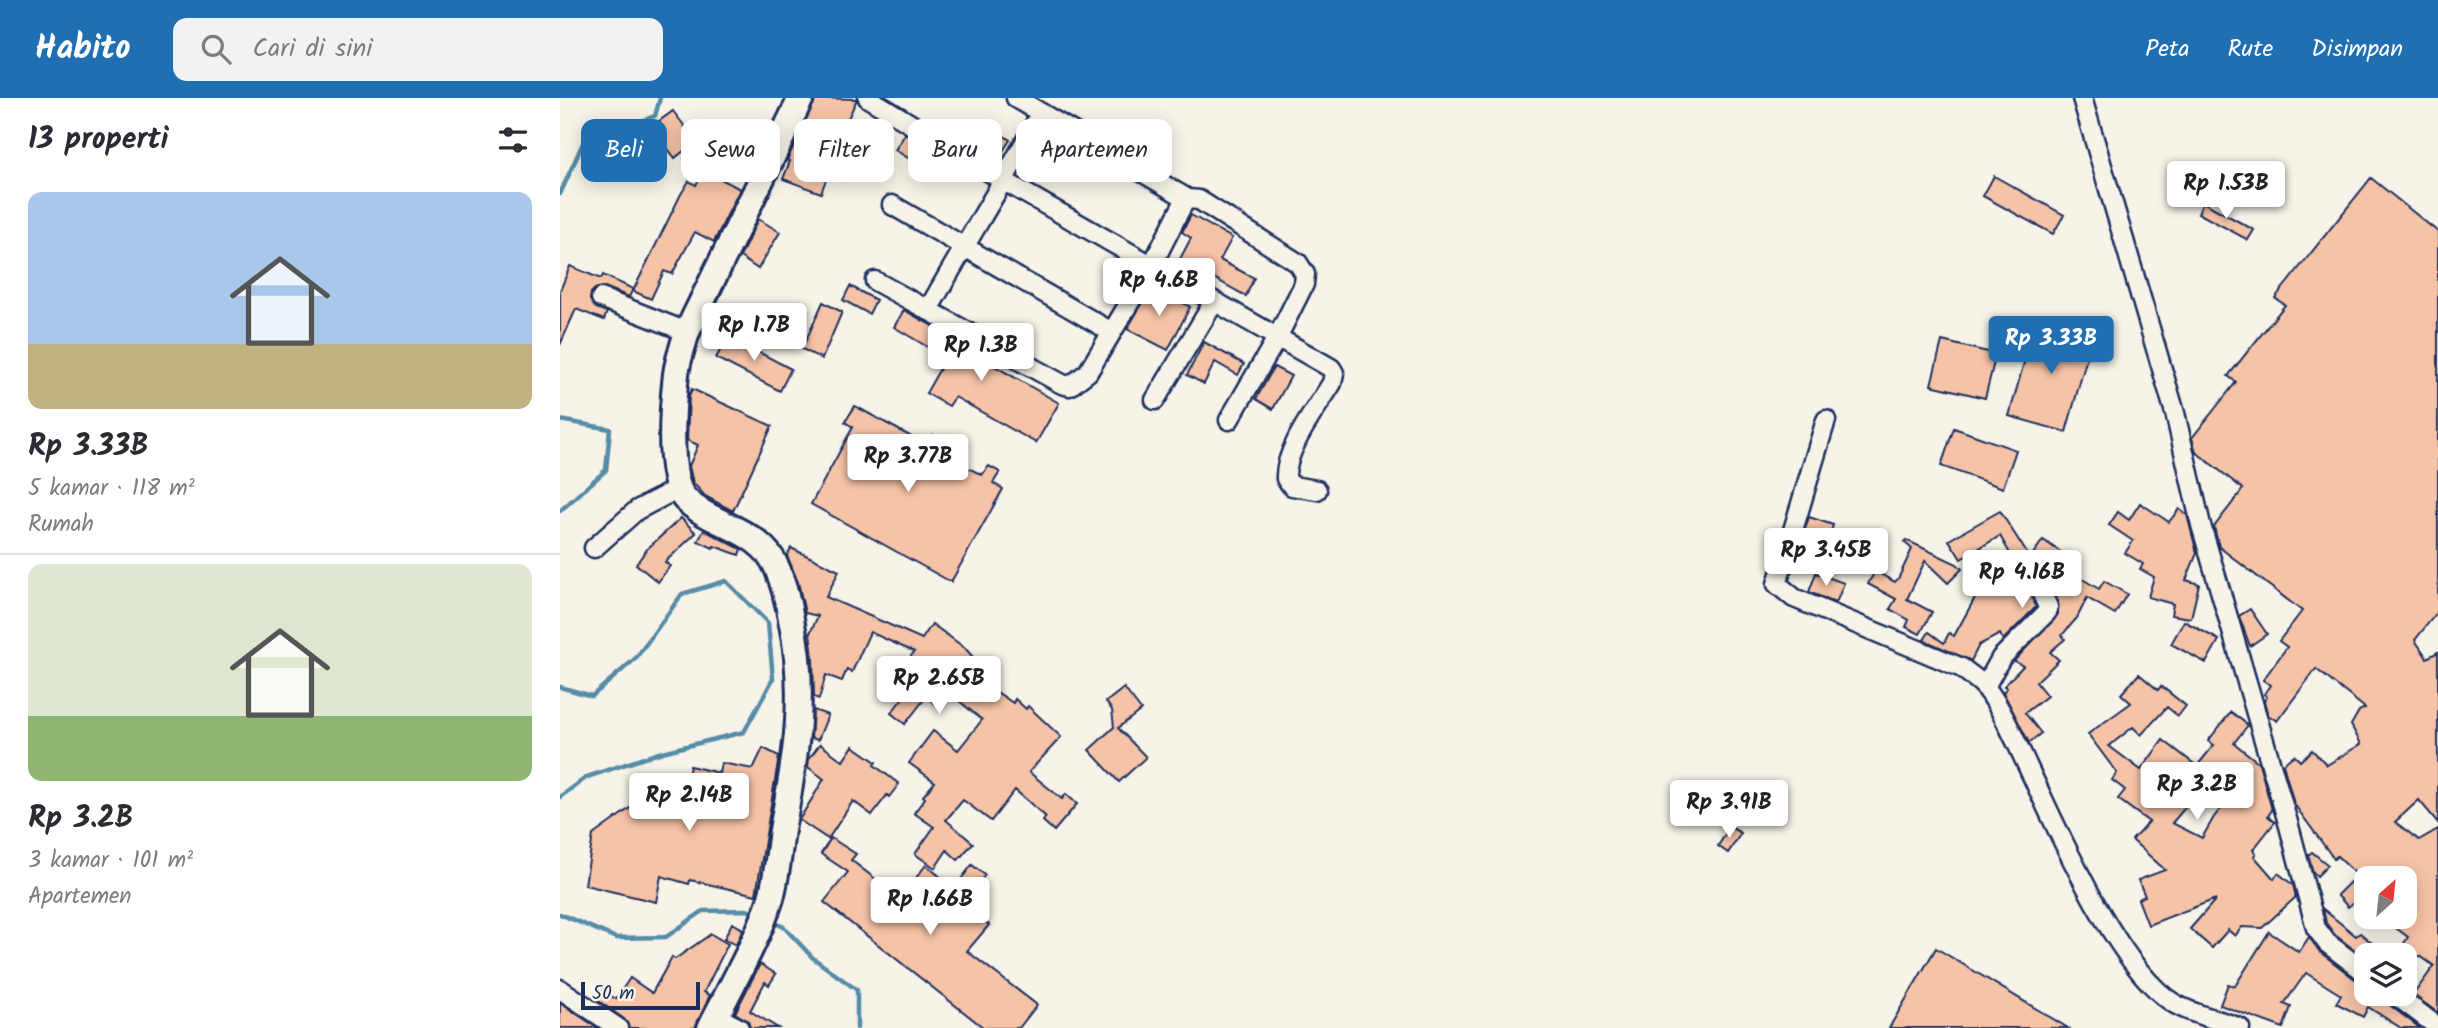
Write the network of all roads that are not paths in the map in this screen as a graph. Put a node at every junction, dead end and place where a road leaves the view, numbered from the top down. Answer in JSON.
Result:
{"nodes":[{"id":1,"x":801,"y":98,"type":"edge"},
{"id":2,"x":869,"y":98,"type":"edge"},
{"id":3,"x":1016,"y":98,"type":"edge"},
{"id":4,"x":2082,"y":98,"type":"edge"},
{"id":5,"x":1041,"y":113,"type":"junction"},
{"id":6,"x":1004,"y":181,"type":"junction"},
{"id":7,"x":1188,"y":199,"type":"junction"},
{"id":8,"x":892,"y":205,"type":"dead end"},
{"id":9,"x":964,"y":245,"type":"junction"},
{"id":10,"x":1152,"y":265,"type":"junction"},
{"id":11,"x":875,"y":281,"type":"dead end"},
{"id":12,"x":601,"y":298,"type":"dead end"},
{"id":13,"x":1214,"y":302,"type":"junction"},
{"id":14,"x":928,"y":310,"type":"junction"},
{"id":15,"x":1110,"y":331,"type":"junction"},
{"id":16,"x":687,"y":332,"type":"junction"},
{"id":17,"x":1277,"y":338,"type":"junction"},
{"id":18,"x":1155,"y":400,"type":"dead end"},
{"id":19,"x":1826,"y":419,"type":"dead end"},
{"id":20,"x":1229,"y":420,"type":"dead end"},
{"id":21,"x":679,"y":488,"type":"junction"},
{"id":22,"x":1317,"y":490,"type":"dead end"},
{"id":23,"x":594,"y":548,"type":"dead end"},
{"id":24,"x":2036,"y":583,"type":"dead end"},
{"id":25,"x":1985,"y":687,"type":"junction"},
{"id":26,"x":2354,"y":964,"type":"edge"},
{"id":27,"x":560,"y":989,"type":"edge"},
{"id":28,"x":2410,"y":1006,"type":"edge"},
{"id":29,"x":713,"y":1022,"type":"edge"},
{"id":30,"x":2438,"y":1027,"type":"edge"},
{"id":31,"x":618,"y":1028,"type":"edge"},
{"id":32,"x":739,"y":1028,"type":"edge"},
{"id":33,"x":2241,"y":1028,"type":"edge"}],
"edges":[{"from":1,"to":16,"type":"street"},
{"from":2,"to":6,"type":"street"},
{"from":3,"to":5,"type":"street"},
{"from":4,"to":26,"type":"street"},
{"from":5,"to":6,"type":"street"},
{"from":5,"to":7,"type":"street"},
{"from":6,"to":9,"type":"street"},
{"from":6,"to":10,"type":"street"},
{"from":7,"to":10,"type":"street"},
{"from":7,"to":17,"type":"street"},
{"from":8,"to":9,"type":"street"},
{"from":9,"to":14,"type":"street"},
{"from":9,"to":15,"type":"street"},
{"from":10,"to":13,"type":"street"},
{"from":10,"to":15,"type":"street"},
{"from":11,"to":14,"type":"street"},
{"from":12,"to":16,"type":"street"},
{"from":13,"to":17,"type":"street"},
{"from":13,"to":18,"type":"street"},
{"from":14,"to":15,"type":"street"},
{"from":16,"to":21,"type":"street"},
{"from":17,"to":20,"type":"street"},
{"from":17,"to":22,"type":"street"},
{"from":19,"to":25,"type":"street"},
{"from":21,"to":23,"type":"street"},
{"from":21,"to":29,"type":"street"},
{"from":24,"to":25,"type":"street"},
{"from":25,"to":33,"type":"street"},
{"from":27,"to":31,"type":"street"},
{"from":28,"to":30,"type":"street"},
{"from":29,"to":32,"type":"street"}]}
